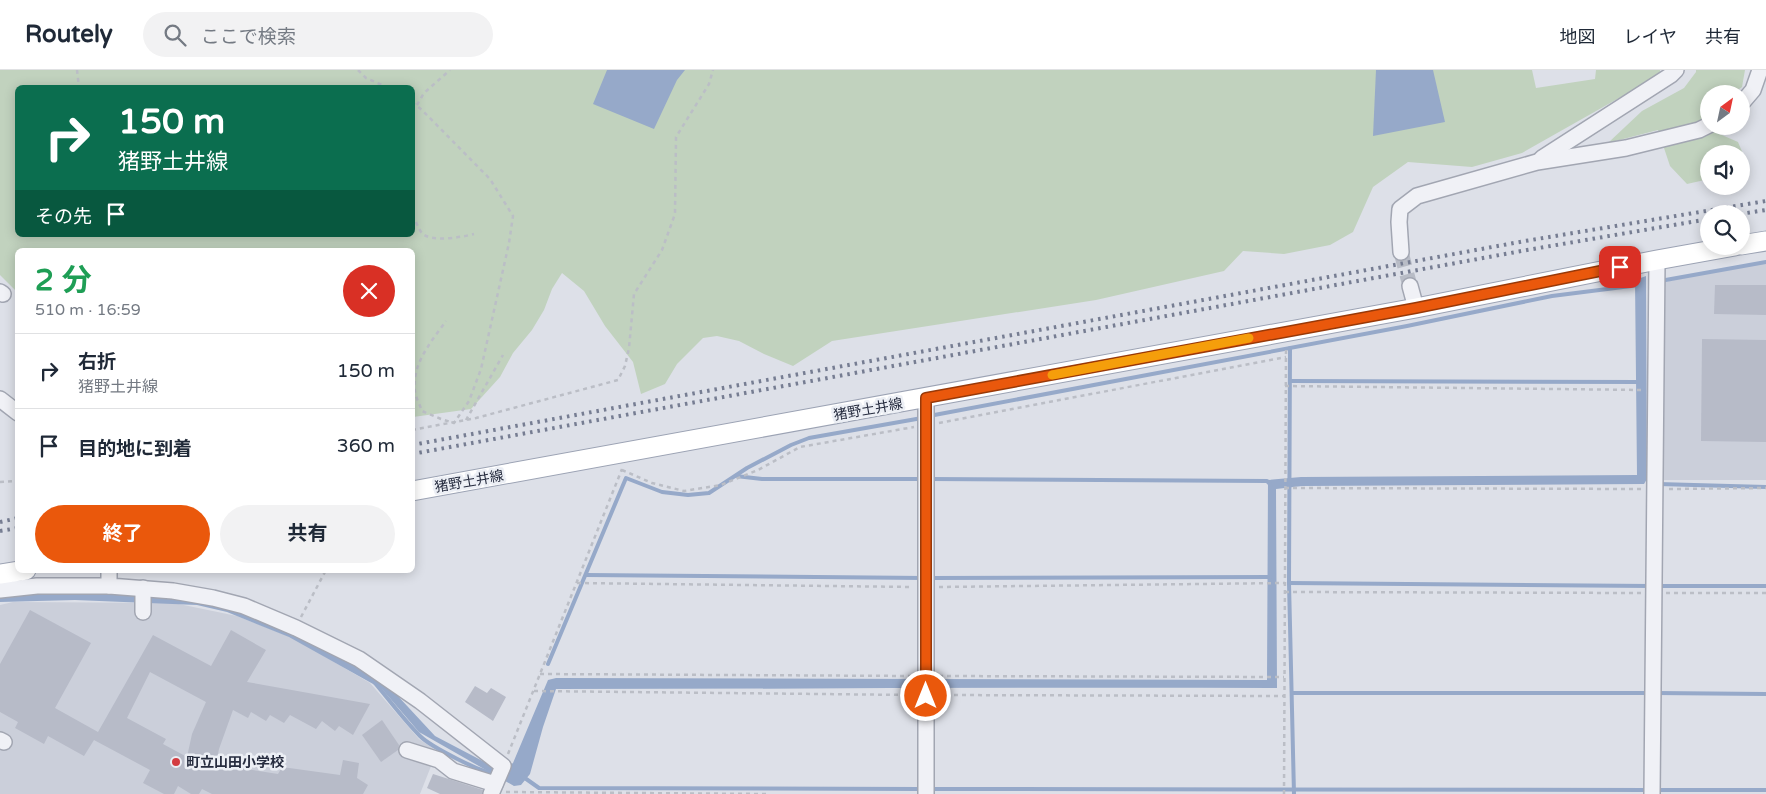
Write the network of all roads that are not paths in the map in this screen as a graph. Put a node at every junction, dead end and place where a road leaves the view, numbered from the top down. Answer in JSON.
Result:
{"nodes":[{"id":1,"x":1676,"y":70,"type":"edge"},
{"id":2,"x":1760,"y":70,"type":"edge"},
{"id":3,"x":1750,"y":94,"type":"edge"},
{"id":4,"x":1700,"y":130,"type":"edge"},
{"id":5,"x":1537,"y":162,"type":"junction"},
{"id":6,"x":1766,"y":241,"type":"edge"},
{"id":7,"x":1750,"y":244,"type":"edge"},
{"id":8,"x":1402,"y":252,"type":"tunnel mouth"},
{"id":9,"x":1700,"y":252,"type":"edge"},
{"id":10,"x":1657,"y":260,"type":"junction"},
{"id":11,"x":1410,"y":286,"type":"tunnel mouth"},
{"id":12,"x":1416,"y":308,"type":"junction"},
{"id":13,"x":926,"y":398,"type":"junction"},
{"id":14,"x":0,"y":399,"type":"edge"},
{"id":15,"x":15,"y":411,"type":"edge"},
{"id":16,"x":415,"y":490,"type":"edge"},
{"id":17,"x":15,"y":572,"type":"edge"},
{"id":18,"x":109,"y":573,"type":"edge"},
{"id":19,"x":0,"y":574,"type":"edge"},
{"id":20,"x":109,"y":586,"type":"junction"},
{"id":21,"x":143,"y":588,"type":"junction"},
{"id":22,"x":0,"y":590,"type":"edge"},
{"id":23,"x":143,"y":612,"type":"dead end"},
{"id":24,"x":408,"y":750,"type":"dead end"},
{"id":25,"x":496,"y":783,"type":"edge"},
{"id":26,"x":926,"y":794,"type":"edge"},
{"id":27,"x":1652,"y":794,"type":"edge"}],
"edges":[{"from":1,"to":5,"type":"street"},
{"from":2,"to":3,"type":"street"},
{"from":4,"to":5,"type":"street"},
{"from":5,"to":8,"type":"street"},
{"from":6,"to":7,"type":"main road"},
{"from":9,"to":10,"type":"main road","name":"猪野土井線"},
{"from":10,"to":12,"type":"main road","name":"猪野土井線"},
{"from":10,"to":27,"type":"street"},
{"from":11,"to":12,"type":"street"},
{"from":12,"to":13,"type":"main road","name":"猪野土井線"},
{"from":13,"to":16,"type":"main road","name":"猪野土井線"},
{"from":13,"to":26,"type":"street"},
{"from":14,"to":15,"type":"street"},
{"from":17,"to":19,"type":"main road"},
{"from":18,"to":20,"type":"street"},
{"from":20,"to":21,"type":"street"},
{"from":20,"to":22,"type":"street"},
{"from":21,"to":23,"type":"street"},
{"from":21,"to":25,"type":"street"},
{"from":24,"to":25,"type":"street"}]}
